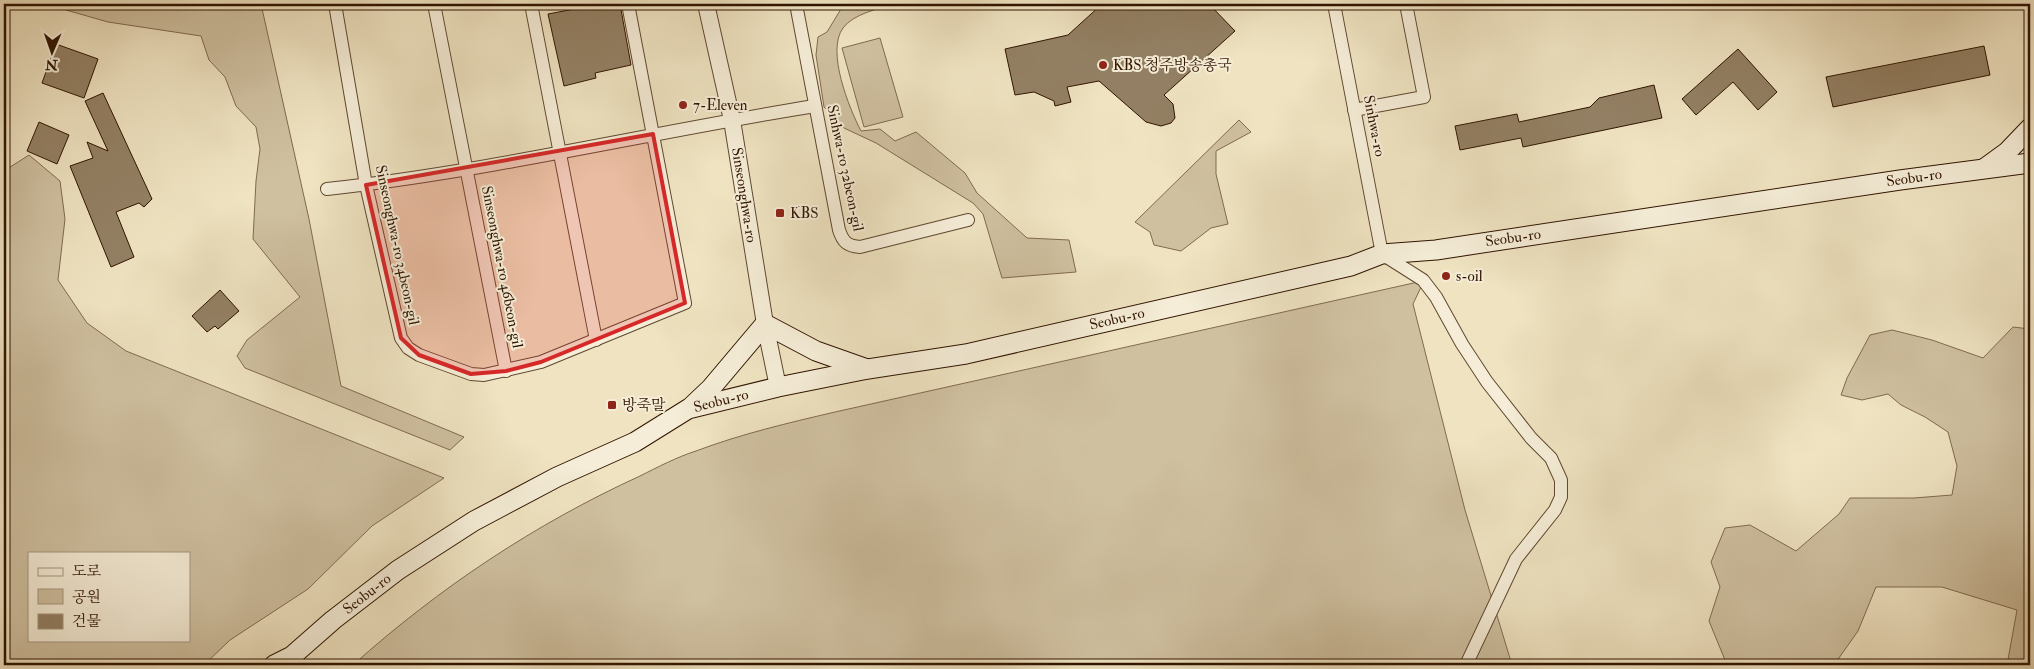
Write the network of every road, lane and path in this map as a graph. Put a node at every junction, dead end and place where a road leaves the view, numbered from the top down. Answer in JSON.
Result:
{"nodes":[{"id":1,"x":335,"y":4,"type":"edge"},
{"id":2,"x":434,"y":4,"type":"edge"},
{"id":3,"x":531,"y":4,"type":"edge"},
{"id":4,"x":628,"y":4,"type":"edge"},
{"id":5,"x":706,"y":4,"type":"edge"},
{"id":6,"x":796,"y":4,"type":"edge"},
{"id":7,"x":1334,"y":4,"type":"edge"},
{"id":8,"x":1406,"y":4,"type":"edge"},
{"id":9,"x":815,"y":106,"type":"junction"},
{"id":10,"x":1354,"y":110,"type":"junction"},
{"id":11,"x":732,"y":120,"type":"junction"},
{"id":12,"x":2030,"y":128,"type":"edge"},
{"id":13,"x":653,"y":134,"type":"junction"},
{"id":14,"x":560,"y":152,"type":"junction"},
{"id":15,"x":2030,"y":162,"type":"edge"},
{"id":16,"x":1984,"y":169,"type":"junction"},
{"id":17,"x":466,"y":170,"type":"junction"},
{"id":18,"x":366,"y":185,"type":"junction"},
{"id":19,"x":327,"y":189,"type":"dead end"},
{"id":20,"x":968,"y":220,"type":"dead end"},
{"id":21,"x":1382,"y":254,"type":"junction"},
{"id":22,"x":765,"y":324,"type":"junction"},
{"id":23,"x":596,"y":340,"type":"junction"},
{"id":24,"x":868,"y":369,"type":"junction"},
{"id":25,"x":506,"y":371,"type":"junction"},
{"id":26,"x":778,"y":387,"type":"junction"},
{"id":27,"x":688,"y":409,"type":"junction"},
{"id":28,"x":274,"y":665,"type":"edge"},
{"id":29,"x":1466,"y":665,"type":"edge"}],
"edges":[{"from":1,"to":18,"type":"street","name":"Sinseonghwa-ro 34beon-gil"},
{"from":2,"to":17,"type":"street","name":"Sinseonghwa-ro 46beon-gil"},
{"from":3,"to":14,"type":"street"},
{"from":4,"to":13,"type":"street"},
{"from":5,"to":11,"type":"street","name":"Sinseonghwa-ro"},
{"from":6,"to":9,"type":"street","name":"Sinhwa-ro 32beon-gil"},
{"from":7,"to":10,"type":"street","name":"Sinhwa-ro"},
{"from":8,"to":10,"type":"street"},
{"from":9,"to":11,"type":"street","name":"Sinseonghwa-ro 46beon-gil"},
{"from":9,"to":20,"type":"street","name":"Sinhwa-ro 32beon-gil"},
{"from":10,"to":21,"type":"street","name":"Sinhwa-ro"},
{"from":11,"to":13,"type":"street","name":"Sinseonghwa-ro 46beon-gil"},
{"from":11,"to":22,"type":"street","name":"Sinseonghwa-ro"},
{"from":12,"to":16,"type":"main road"},
{"from":13,"to":14,"type":"street","name":"Sinseonghwa-ro 46beon-gil"},
{"from":13,"to":23,"type":"street","name":"Sinseonghwa-ro 34beon-gil"},
{"from":14,"to":17,"type":"street","name":"Sinseonghwa-ro 46beon-gil"},
{"from":14,"to":23,"type":"street"},
{"from":15,"to":16,"type":"main road","name":"Seobu-ro"},
{"from":16,"to":21,"type":"main road","name":"Seobu-ro"},
{"from":17,"to":18,"type":"street","name":"Sinseonghwa-ro 46beon-gil"},
{"from":17,"to":25,"type":"street","name":"Sinseonghwa-ro 46beon-gil"},
{"from":18,"to":19,"type":"street","name":"Sinseonghwa-ro 46beon-gil"},
{"from":18,"to":25,"type":"street","name":"Sinseonghwa-ro 34beon-gil"},
{"from":21,"to":24,"type":"main road","name":"Seobu-ro"},
{"from":21,"to":29,"type":"street"},
{"from":22,"to":24,"type":"main road"},
{"from":22,"to":26,"type":"street","name":"Sinseonghwa-ro"},
{"from":22,"to":27,"type":"main road"},
{"from":23,"to":25,"type":"street","name":"Sinseonghwa-ro 34beon-gil"},
{"from":24,"to":26,"type":"main road","name":"Seobu-ro"},
{"from":26,"to":27,"type":"main road","name":"Seobu-ro"},
{"from":27,"to":28,"type":"main road","name":"Seobu-ro"}]}
